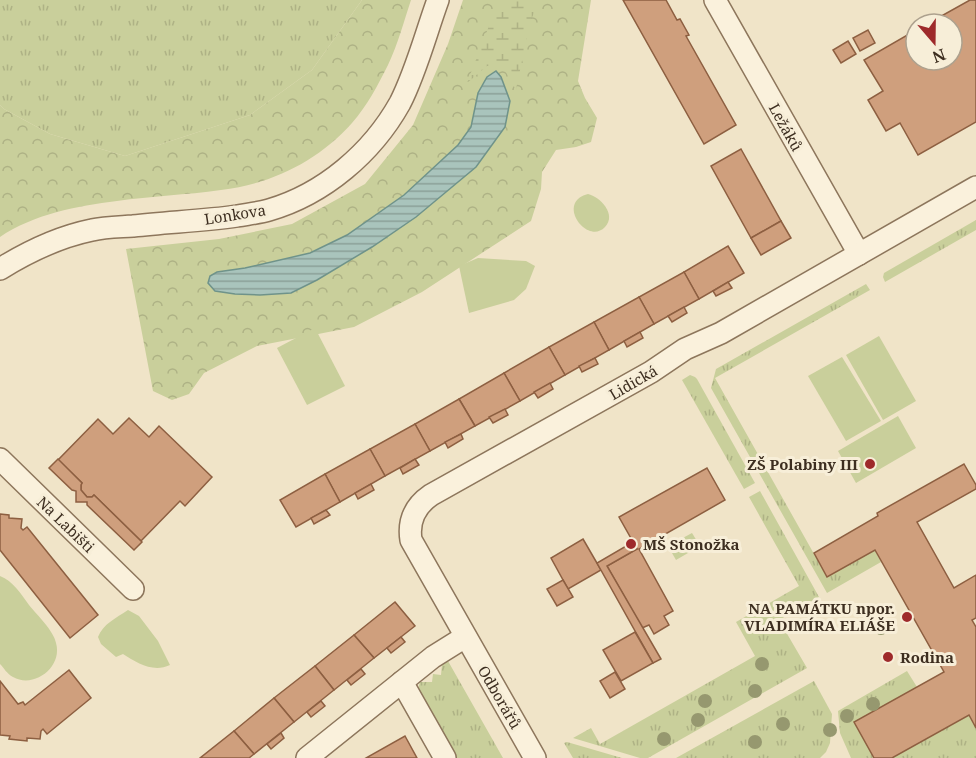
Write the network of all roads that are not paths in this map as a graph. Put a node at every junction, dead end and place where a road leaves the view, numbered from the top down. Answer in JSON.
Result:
{"nodes":[{"id":1,"x":438,"y":0,"type":"edge"},
{"id":2,"x":715,"y":0,"type":"edge"},
{"id":3,"x":976,"y":187,"type":"edge"},
{"id":4,"x":859,"y":254,"type":"junction"},
{"id":5,"x":0,"y":269,"type":"edge"},
{"id":6,"x":0,"y":459,"type":"edge"},
{"id":7,"x":133,"y":589,"type":"dead end"},
{"id":8,"x":465,"y":637,"type":"junction"},
{"id":9,"x":402,"y":682,"type":"junction"},
{"id":10,"x":307,"y":758,"type":"edge"},
{"id":11,"x":445,"y":758,"type":"edge"},
{"id":12,"x":535,"y":758,"type":"edge"}],
"edges":[{"from":1,"to":5,"type":"street","name":"Lonkova"},
{"from":2,"to":4,"type":"street","name":"Ležáků"},
{"from":3,"to":4,"type":"street","name":"Lidická"},
{"from":4,"to":8,"type":"street","name":"Lidická"},
{"from":6,"to":7,"type":"street","name":"Na Labišti"},
{"from":8,"to":9,"type":"street"},
{"from":8,"to":12,"type":"street","name":"Odborářů"},
{"from":9,"to":10,"type":"street"},
{"from":9,"to":11,"type":"street"}]}
